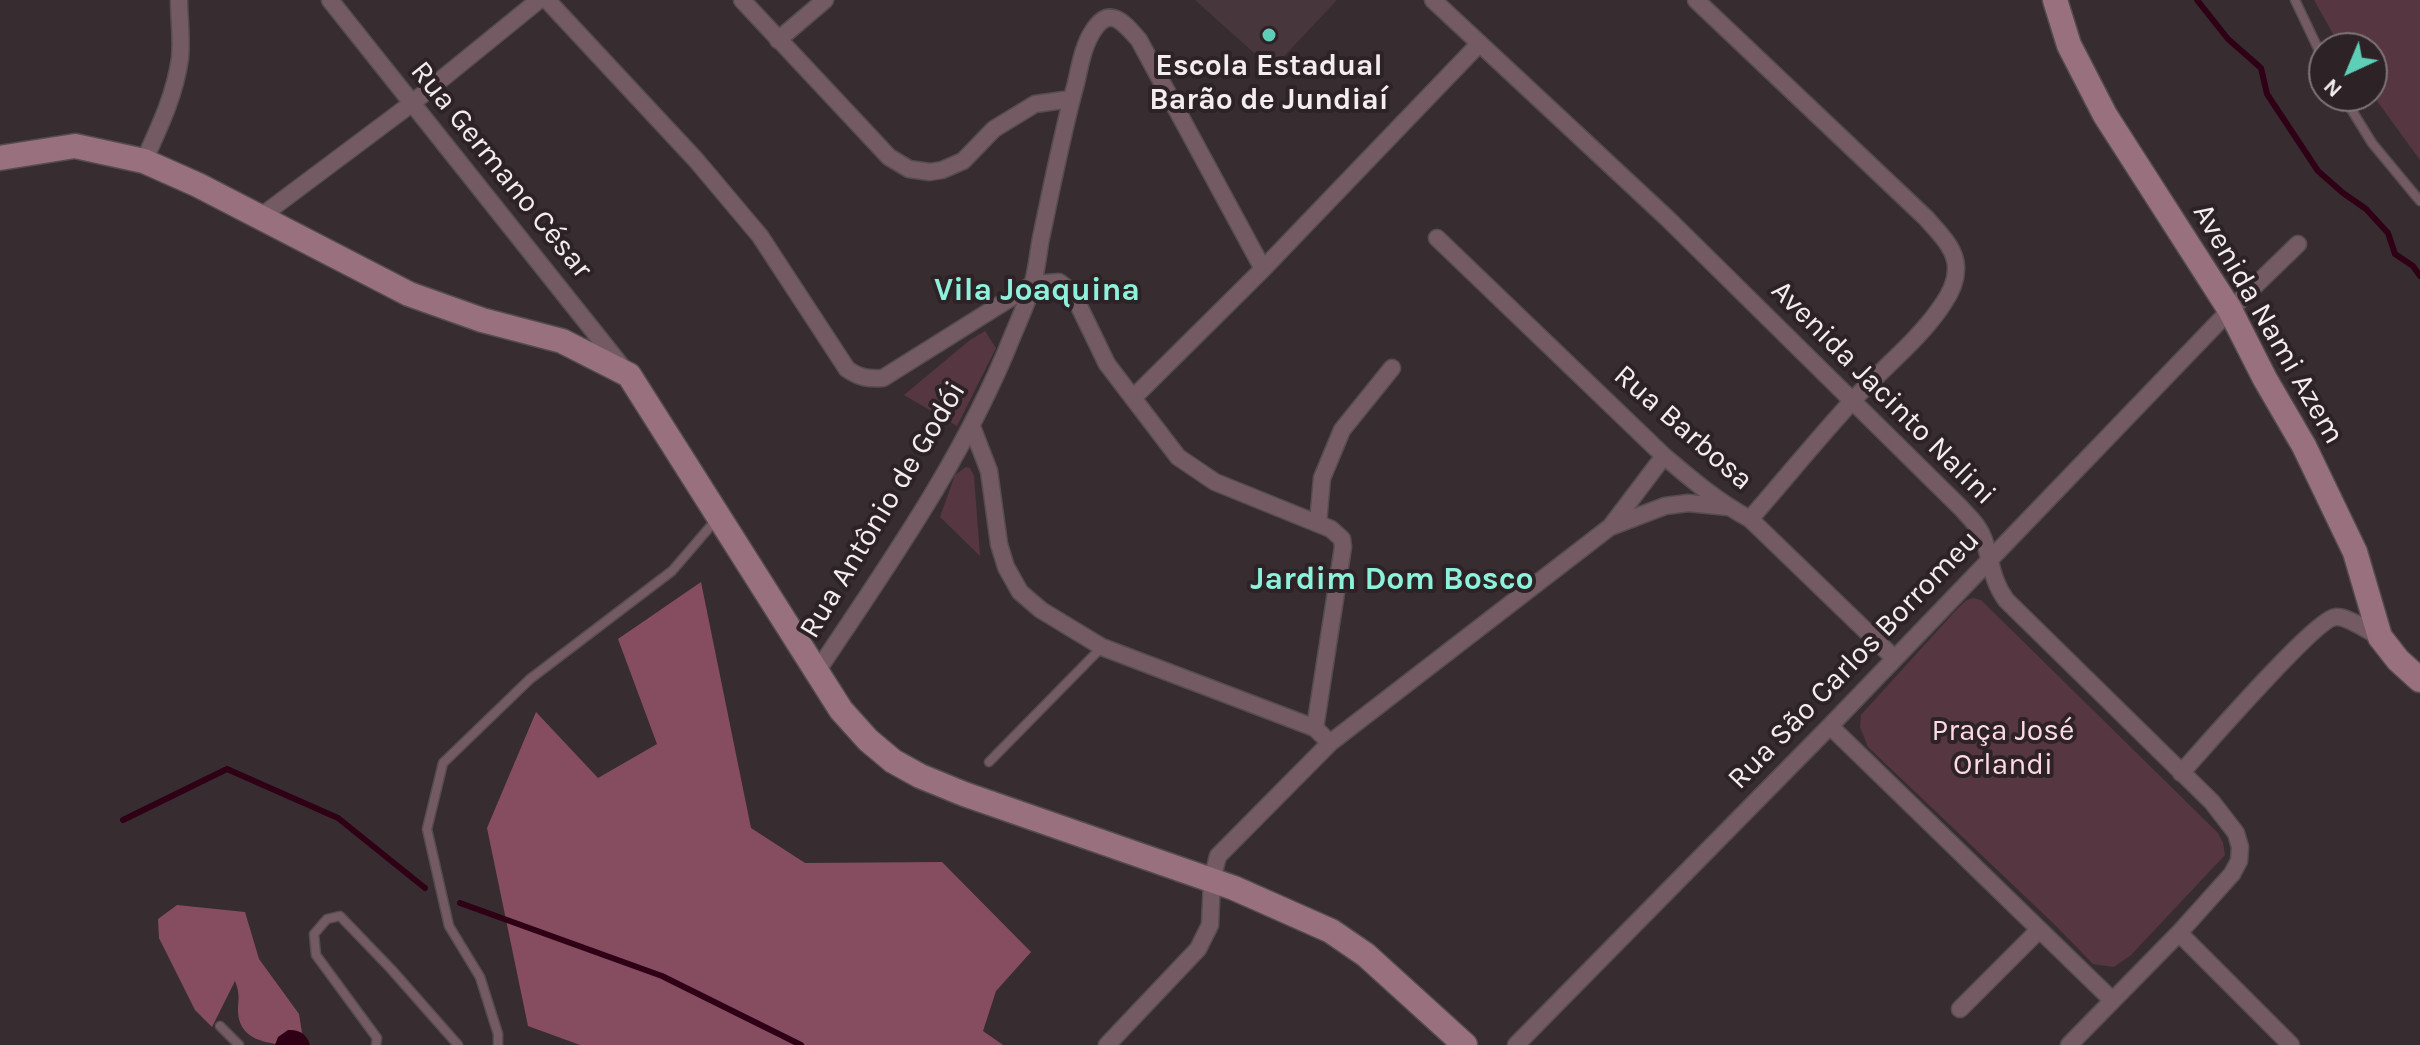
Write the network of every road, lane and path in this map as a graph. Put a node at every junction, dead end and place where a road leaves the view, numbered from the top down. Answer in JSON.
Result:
{"nodes":[{"id":1,"x":179,"y":0,"type":"edge"},
{"id":2,"x":330,"y":0,"type":"edge"},
{"id":3,"x":539,"y":0,"type":"edge"},
{"id":4,"x":547,"y":0,"type":"edge"},
{"id":5,"x":742,"y":0,"type":"edge"},
{"id":6,"x":825,"y":0,"type":"edge"},
{"id":7,"x":1433,"y":0,"type":"edge"},
{"id":8,"x":1696,"y":0,"type":"edge"},
{"id":9,"x":2055,"y":0,"type":"edge"},
{"id":10,"x":2295,"y":0,"type":"edge"},
{"id":11,"x":2310,"y":32,"type":"edge"},
{"id":12,"x":778,"y":40,"type":"junction"},
{"id":13,"x":1479,"y":44,"type":"junction"},
{"id":14,"x":1071,"y":99,"type":"junction"},
{"id":15,"x":411,"y":104,"type":"junction"},
{"id":16,"x":2353,"y":112,"type":"edge"},
{"id":17,"x":0,"y":158,"type":"edge"},
{"id":18,"x":144,"y":161,"type":"junction"},
{"id":19,"x":2420,"y":201,"type":"edge"},
{"id":20,"x":260,"y":217,"type":"junction"},
{"id":21,"x":1437,"y":238,"type":"dead end"},
{"id":22,"x":2298,"y":244,"type":"dead end"},
{"id":23,"x":1263,"y":269,"type":"junction"},
{"id":24,"x":1033,"y":284,"type":"junction"},
{"id":25,"x":2230,"y":310,"type":"junction"},
{"id":26,"x":1392,"y":368,"type":"dead end"},
{"id":27,"x":629,"y":375,"type":"junction"},
{"id":28,"x":1133,"y":398,"type":"junction"},
{"id":29,"x":1853,"y":400,"type":"junction"},
{"id":30,"x":972,"y":427,"type":"junction"},
{"id":31,"x":1664,"y":456,"type":"junction"},
{"id":32,"x":1728,"y":507,"type":"junction"},
{"id":33,"x":719,"y":517,"type":"junction"},
{"id":34,"x":1750,"y":519,"type":"junction"},
{"id":35,"x":1318,"y":523,"type":"junction"},
{"id":36,"x":1610,"y":527,"type":"junction"},
{"id":37,"x":1988,"y":562,"type":"junction"},
{"id":38,"x":2380,"y":637,"type":"junction"},
{"id":39,"x":1102,"y":647,"type":"junction"},
{"id":40,"x":1894,"y":658,"type":"junction"},
{"id":41,"x":816,"y":673,"type":"junction"},
{"id":42,"x":2420,"y":680,"type":"edge"},
{"id":43,"x":1830,"y":726,"type":"junction"},
{"id":44,"x":1315,"y":728,"type":"junction"},
{"id":45,"x":1330,"y":743,"type":"junction"},
{"id":46,"x":989,"y":762,"type":"dead end"},
{"id":47,"x":2181,"y":773,"type":"junction"},
{"id":48,"x":1212,"y":880,"type":"junction"},
{"id":49,"x":2039,"y":930,"type":"junction"},
{"id":50,"x":2179,"y":933,"type":"junction"},
{"id":51,"x":2112,"y":1000,"type":"junction"},
{"id":52,"x":1960,"y":1009,"type":"dead end"},
{"id":53,"x":220,"y":1026,"type":"dead end"},
{"id":54,"x":239,"y":1045,"type":"edge"},
{"id":55,"x":376,"y":1045,"type":"edge"},
{"id":56,"x":458,"y":1045,"type":"edge"},
{"id":57,"x":498,"y":1045,"type":"edge"},
{"id":58,"x":1107,"y":1045,"type":"edge"},
{"id":59,"x":1465,"y":1045,"type":"edge"},
{"id":60,"x":1516,"y":1045,"type":"edge"},
{"id":61,"x":2069,"y":1045,"type":"edge"},
{"id":62,"x":2291,"y":1045,"type":"edge"}],
"edges":[{"from":1,"to":18,"type":"street"},
{"from":2,"to":15,"type":"street","name":"Rua Germano César"},
{"from":3,"to":15,"type":"street"},
{"from":4,"to":24,"type":"street"},
{"from":5,"to":12,"type":"street"},
{"from":6,"to":12,"type":"street"},
{"from":7,"to":13,"type":"street","name":"Avenida Jacinto Nalini"},
{"from":8,"to":29,"type":"street"},
{"from":9,"to":25,"type":"street","name":"Avenida Nami Azem"},
{"from":10,"to":11,"type":"lane"},
{"from":12,"to":14,"type":"street"},
{"from":13,"to":23,"type":"street"},
{"from":13,"to":29,"type":"street","name":"Avenida Jacinto Nalini"},
{"from":14,"to":23,"type":"street","name":"Rua Antônio de Godói"},
{"from":14,"to":24,"type":"street","name":"Rua Antônio de Godói"},
{"from":15,"to":20,"type":"street"},
{"from":15,"to":27,"type":"street","name":"Rua Germano César"},
{"from":16,"to":19,"type":"lane"},
{"from":17,"to":18,"type":"street"},
{"from":18,"to":20,"type":"street"},
{"from":20,"to":27,"type":"street"},
{"from":21,"to":31,"type":"street","name":"Rua Barbosa"},
{"from":22,"to":25,"type":"street","name":"Rua São Carlos Borromeu"},
{"from":23,"to":28,"type":"street"},
{"from":24,"to":28,"type":"street"},
{"from":24,"to":30,"type":"street","name":"Rua Antônio de Godói"},
{"from":25,"to":37,"type":"street","name":"Rua São Carlos Borromeu"},
{"from":25,"to":38,"type":"street","name":"Avenida Nami Azem"},
{"from":26,"to":35,"type":"street"},
{"from":27,"to":33,"type":"street"},
{"from":28,"to":35,"type":"street"},
{"from":29,"to":34,"type":"street"},
{"from":29,"to":37,"type":"street","name":"Avenida Jacinto Nalini"},
{"from":30,"to":39,"type":"street"},
{"from":30,"to":41,"type":"street","name":"Rua Antônio de Godói"},
{"from":31,"to":32,"type":"street","name":"Rua Barbosa"},
{"from":31,"to":36,"type":"street"},
{"from":32,"to":34,"type":"street","name":"Rua Barbosa"},
{"from":32,"to":36,"type":"street"},
{"from":33,"to":41,"type":"street"},
{"from":33,"to":57,"type":"lane"},
{"from":34,"to":40,"type":"street","name":"Rua Barbosa"},
{"from":35,"to":44,"type":"street"},
{"from":36,"to":45,"type":"street"},
{"from":37,"to":40,"type":"street","name":"Rua São Carlos Borromeu"},
{"from":37,"to":47,"type":"street","name":"Avenida Jacinto Nalini"},
{"from":38,"to":42,"type":"street","name":"Avenida Nami Azem"},
{"from":38,"to":47,"type":"street"},
{"from":39,"to":44,"type":"street"},
{"from":39,"to":46,"type":"lane"},
{"from":40,"to":43,"type":"street","name":"Rua São Carlos Borromeu"},
{"from":41,"to":48,"type":"street"},
{"from":43,"to":49,"type":"street"},
{"from":43,"to":60,"type":"street","name":"Rua São Carlos Borromeu"},
{"from":44,"to":45,"type":"street"},
{"from":45,"to":48,"type":"street"},
{"from":47,"to":50,"type":"street","name":"Avenida Jacinto Nalini"},
{"from":48,"to":58,"type":"street"},
{"from":48,"to":59,"type":"street"},
{"from":49,"to":51,"type":"street"},
{"from":49,"to":52,"type":"street"},
{"from":50,"to":51,"type":"street","name":"Avenida Jacinto Nalini"},
{"from":50,"to":62,"type":"street"},
{"from":51,"to":61,"type":"street","name":"Avenida Jacinto Nalini"},
{"from":53,"to":54,"type":"lane"},
{"from":55,"to":56,"type":"lane"}]}
